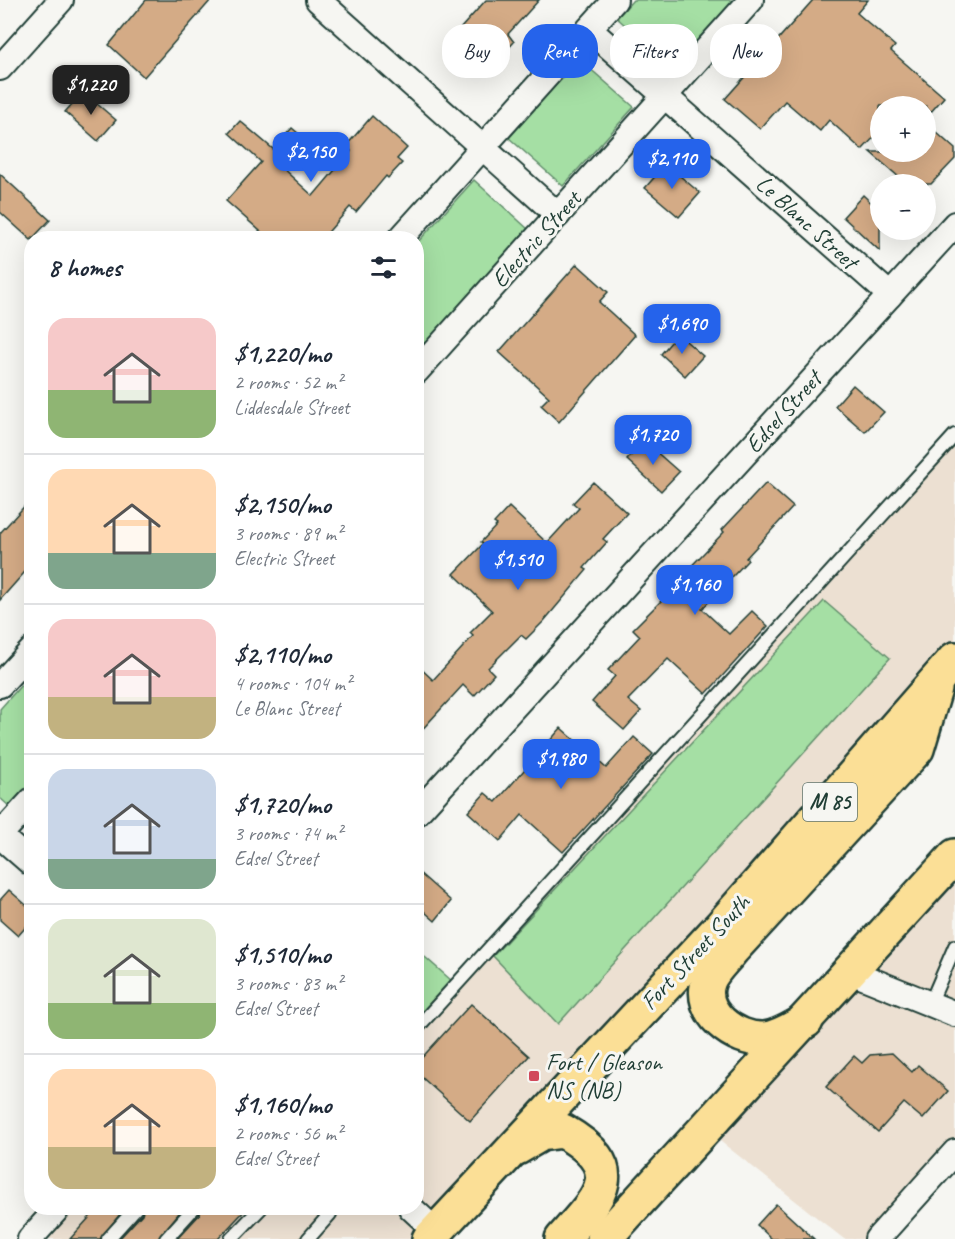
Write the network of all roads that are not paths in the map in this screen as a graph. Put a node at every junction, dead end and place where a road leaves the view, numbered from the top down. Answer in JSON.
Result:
{"nodes":[{"id":1,"x":61,"y":0,"type":"edge"},
{"id":2,"x":318,"y":0,"type":"edge"},
{"id":3,"x":615,"y":0,"type":"edge"},
{"id":4,"x":751,"y":0,"type":"edge"},
{"id":5,"x":593,"y":24,"type":"edge"},
{"id":6,"x":598,"y":37,"type":"edge"},
{"id":7,"x":0,"y":68,"type":"edge"},
{"id":8,"x":545,"y":78,"type":"edge"},
{"id":9,"x":665,"y":96,"type":"junction"},
{"id":10,"x":483,"y":147,"type":"junction"},
{"id":11,"x":558,"y":215,"type":"junction"},
{"id":12,"x":955,"y":224,"type":"edge"},
{"id":13,"x":407,"y":231,"type":"edge"},
{"id":14,"x":890,"y":295,"type":"junction"},
{"id":15,"x":424,"y":363,"type":"edge"},
{"id":16,"x":955,"y":435,"type":"edge"},
{"id":17,"x":24,"y":659,"type":"edge"},
{"id":18,"x":947,"y":668,"type":"edge"},
{"id":19,"x":0,"y":685,"type":"edge"},
{"id":20,"x":424,"y":805,"type":"edge"},
{"id":21,"x":24,"y":809,"type":"edge"},
{"id":22,"x":0,"y":836,"type":"edge"},
{"id":23,"x":955,"y":856,"type":"edge"},
{"id":24,"x":24,"y":857,"type":"edge"},
{"id":25,"x":955,"y":946,"type":"edge"},
{"id":26,"x":851,"y":972,"type":"junction"},
{"id":27,"x":930,"y":1004,"type":"junction"},
{"id":28,"x":955,"y":1014,"type":"edge"},
{"id":29,"x":424,"y":1020,"type":"edge"},
{"id":30,"x":806,"y":1021,"type":"junction"},
{"id":31,"x":955,"y":1152,"type":"edge"},
{"id":32,"x":507,"y":1154,"type":"junction"},
{"id":33,"x":52,"y":1215,"type":"edge"},
{"id":34,"x":130,"y":1215,"type":"edge"},
{"id":35,"x":187,"y":1215,"type":"edge"},
{"id":36,"x":254,"y":1215,"type":"edge"},
{"id":37,"x":329,"y":1215,"type":"edge"},
{"id":38,"x":416,"y":1215,"type":"edge"},
{"id":39,"x":432,"y":1235,"type":"edge"},
{"id":40,"x":30,"y":1239,"type":"edge"},
{"id":41,"x":108,"y":1239,"type":"edge"},
{"id":42,"x":165,"y":1239,"type":"edge"},
{"id":43,"x":231,"y":1239,"type":"edge"},
{"id":44,"x":308,"y":1239,"type":"edge"},
{"id":45,"x":562,"y":1239,"type":"edge"},
{"id":46,"x":604,"y":1239,"type":"edge"},
{"id":47,"x":877,"y":1239,"type":"edge"}],
"edges":[{"from":1,"to":7,"type":"street"},
{"from":2,"to":10,"type":"street"},
{"from":3,"to":5,"type":"street"},
{"from":4,"to":9,"type":"street","name":"Electric Street"},
{"from":6,"to":9,"type":"street","name":"Le Blanc Street"},
{"from":8,"to":10,"type":"street"},
{"from":9,"to":11,"type":"street","name":"Electric Street"},
{"from":9,"to":14,"type":"street","name":"Le Blanc Street"},
{"from":10,"to":11,"type":"street"},
{"from":10,"to":13,"type":"street"},
{"from":11,"to":15,"type":"street","name":"Electric Street"},
{"from":12,"to":14,"type":"street","name":"Edsel Street"},
{"from":14,"to":20,"type":"street","name":"Edsel Street"},
{"from":16,"to":29,"type":"lane"},
{"from":17,"to":19,"type":"street"},
{"from":18,"to":30,"type":"main road"},
{"from":18,"to":32,"type":"main road","name":"Fort Street South","number":"M 85"},
{"from":21,"to":22,"type":"street"},
{"from":22,"to":24,"type":"street"},
{"from":23,"to":26,"type":"main road"},
{"from":25,"to":27,"type":"lane"},
{"from":26,"to":27,"type":"street"},
{"from":26,"to":30,"type":"main road"},
{"from":27,"to":28,"type":"street"},
{"from":30,"to":46,"type":"main road"},
{"from":31,"to":47,"type":"street"},
{"from":32,"to":39,"type":"main road","name":"Fort Street South","number":"M 85"},
{"from":32,"to":45,"type":"main road"},
{"from":33,"to":40,"type":"street"},
{"from":34,"to":41,"type":"lane"},
{"from":35,"to":42,"type":"lane"},
{"from":36,"to":43,"type":"lane"},
{"from":37,"to":44,"type":"lane"},
{"from":38,"to":39,"type":"street"}]}
